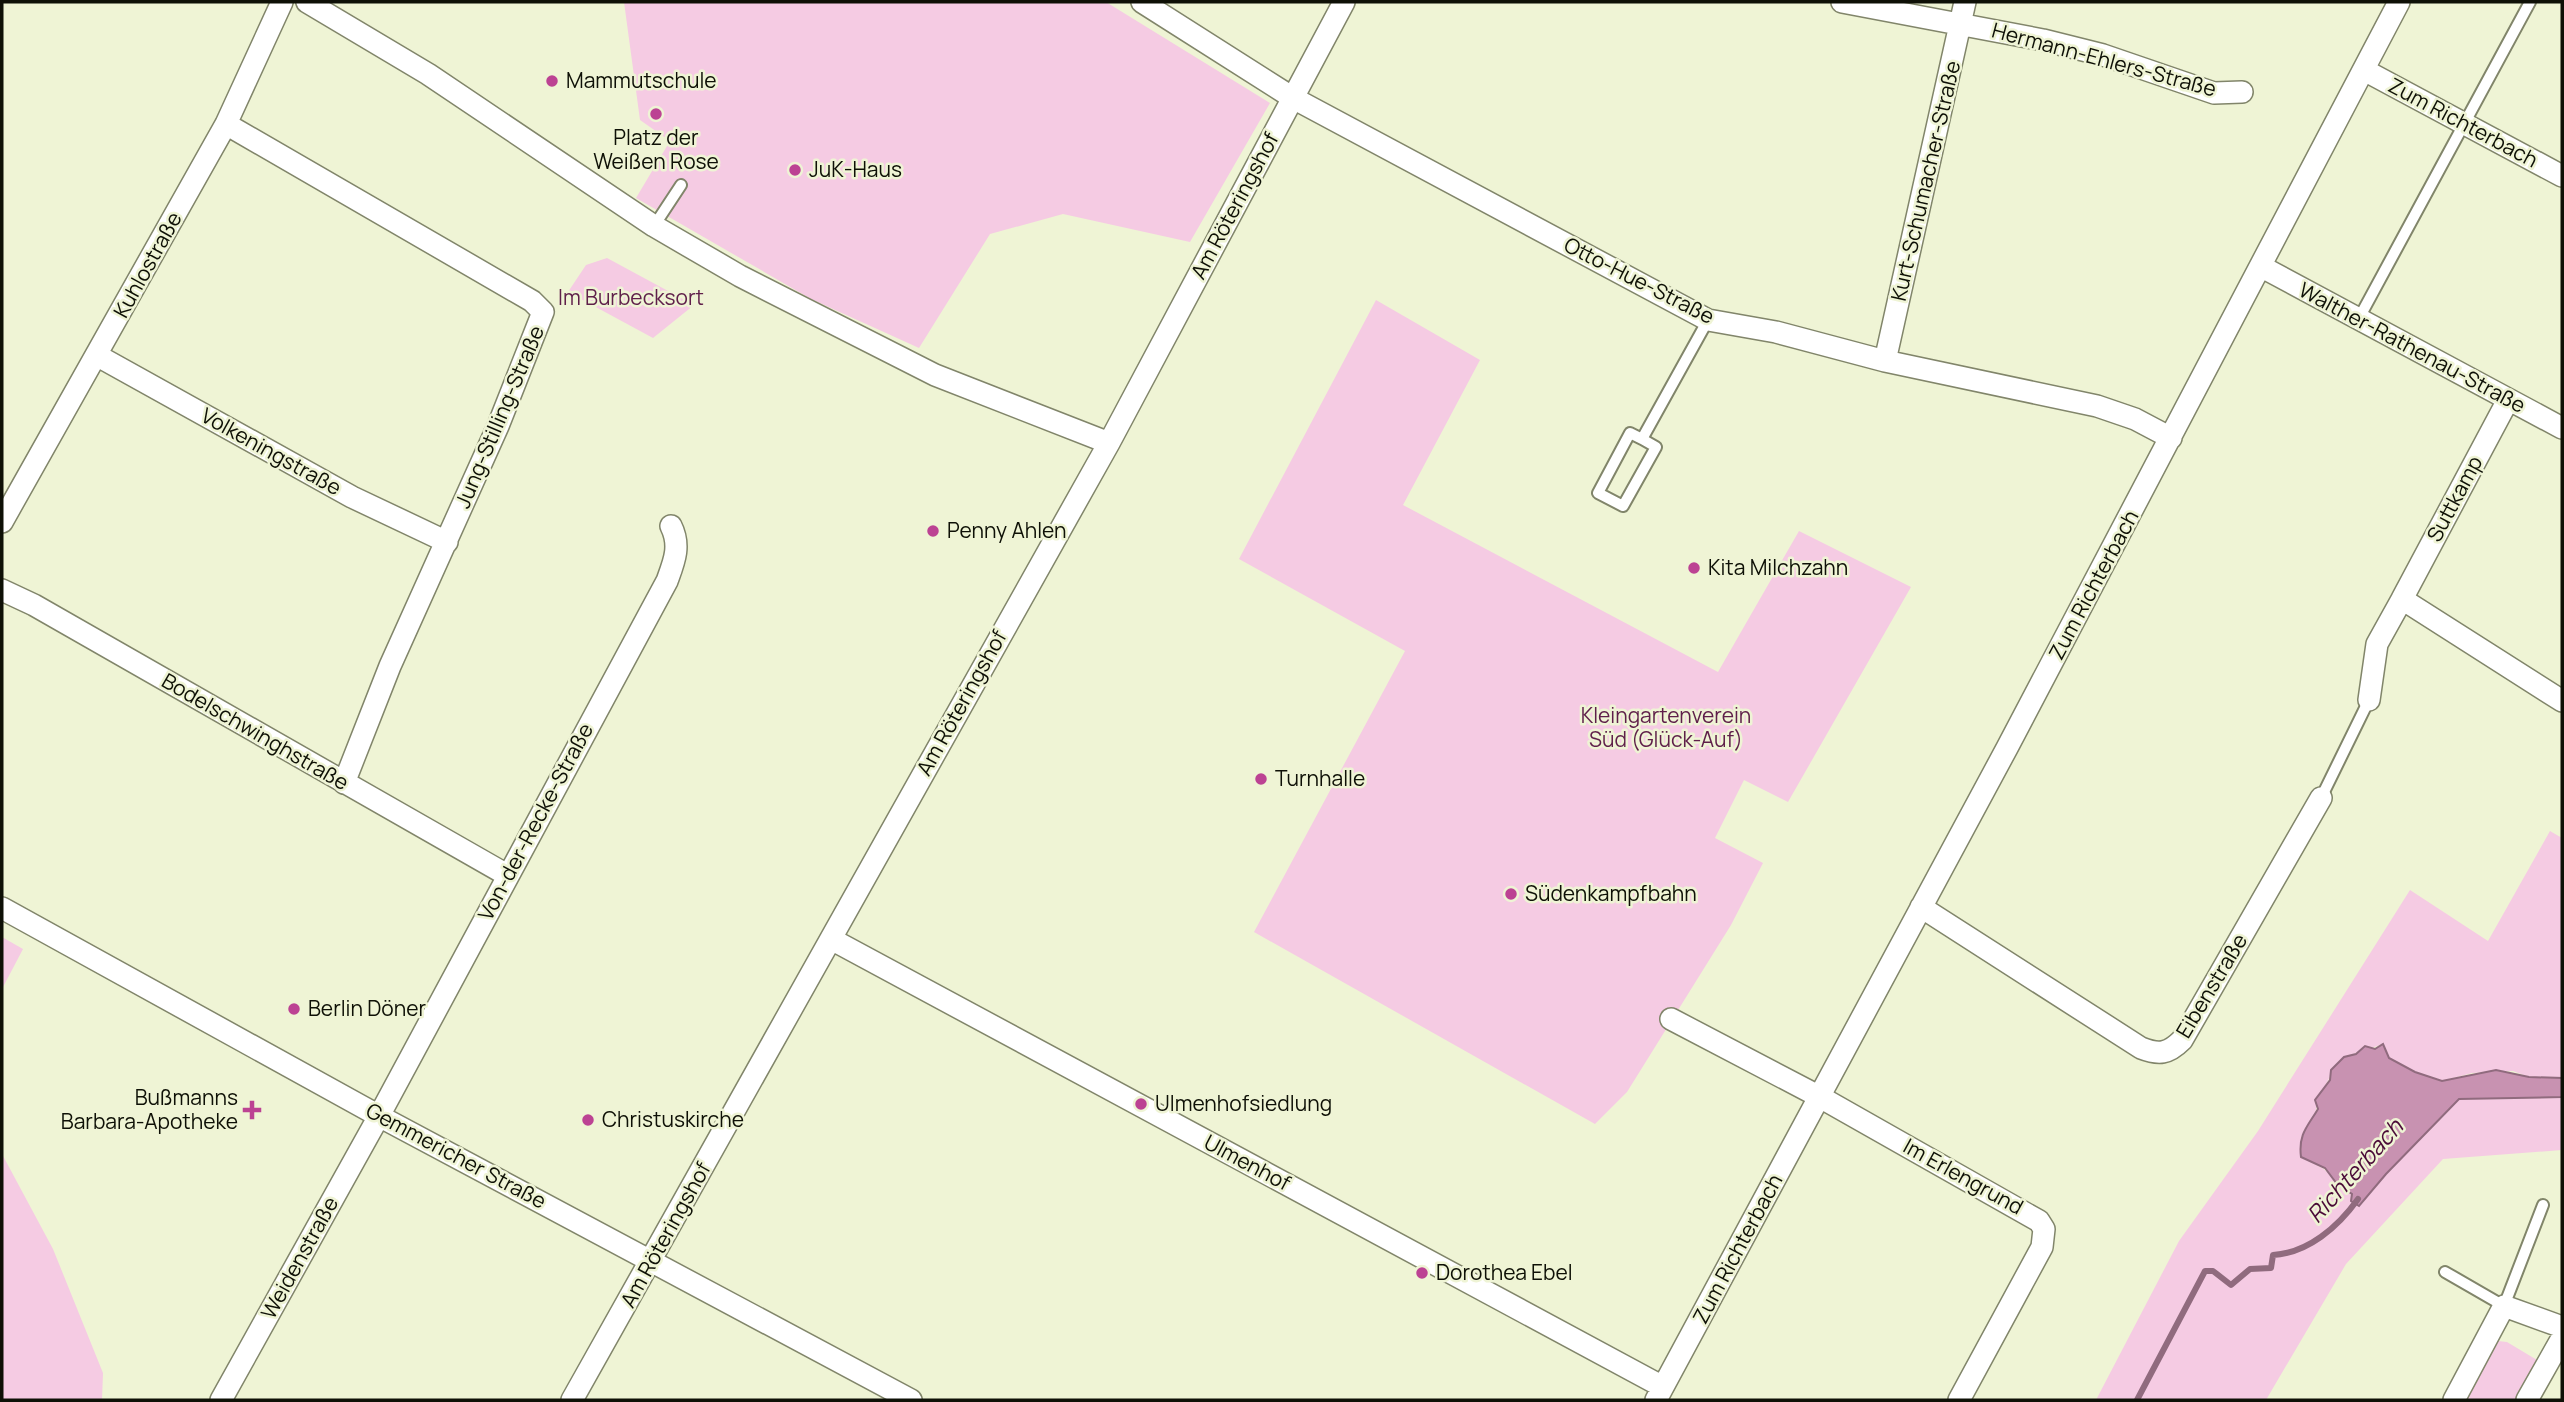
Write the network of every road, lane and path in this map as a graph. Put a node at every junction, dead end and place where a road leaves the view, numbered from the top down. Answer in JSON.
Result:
{"nodes":[{"id":1,"x":282,"y":2,"type":"edge"},
{"id":2,"x":307,"y":2,"type":"edge"},
{"id":3,"x":1142,"y":2,"type":"edge"},
{"id":4,"x":1344,"y":2,"type":"edge"},
{"id":5,"x":1842,"y":2,"type":"edge"},
{"id":6,"x":1965,"y":2,"type":"edge"},
{"id":7,"x":2399,"y":2,"type":"edge"},
{"id":8,"x":2529,"y":2,"type":"edge"},
{"id":9,"x":1961,"y":23,"type":"junction"},
{"id":10,"x":2364,"y":70,"type":"junction"},
{"id":11,"x":2242,"y":92,"type":"dead end"},
{"id":12,"x":1293,"y":98,"type":"junction"},
{"id":13,"x":226,"y":124,"type":"junction"},
{"id":14,"x":2463,"y":124,"type":"junction"},
{"id":15,"x":2562,"y":176,"type":"edge"},
{"id":16,"x":681,"y":185,"type":"dead end"},
{"id":17,"x":654,"y":226,"type":"junction"},
{"id":18,"x":2262,"y":267,"type":"junction"},
{"id":19,"x":1708,"y":320,"type":"junction"},
{"id":20,"x":2358,"y":320,"type":"junction"},
{"id":21,"x":97,"y":356,"type":"junction"},
{"id":22,"x":1885,"y":361,"type":"junction"},
{"id":23,"x":2508,"y":400,"type":"junction"},
{"id":24,"x":2562,"y":428,"type":"edge"},
{"id":25,"x":2171,"y":438,"type":"junction"},
{"id":26,"x":1642,"y":439,"type":"junction"},
{"id":27,"x":1109,"y":443,"type":"junction"},
{"id":28,"x":2,"y":522,"type":"edge"},
{"id":29,"x":671,"y":526,"type":"dead end"},
{"id":30,"x":447,"y":542,"type":"junction"},
{"id":31,"x":2,"y":590,"type":"edge"},
{"id":32,"x":2402,"y":599,"type":"junction"},
{"id":33,"x":2560,"y":695,"type":"edge"},
{"id":34,"x":2369,"y":700,"type":"joint"},
{"id":35,"x":344,"y":783,"type":"junction"},
{"id":36,"x":2321,"y":798,"type":"joint"},
{"id":37,"x":508,"y":875,"type":"junction"},
{"id":38,"x":1922,"y":907,"type":"junction"},
{"id":39,"x":2,"y":908,"type":"edge"},
{"id":40,"x":831,"y":939,"type":"junction"},
{"id":41,"x":1671,"y":1019,"type":"dead end"},
{"id":42,"x":1820,"y":1097,"type":"junction"},
{"id":43,"x":379,"y":1116,"type":"junction"},
{"id":44,"x":2543,"y":1205,"type":"dead end"},
{"id":45,"x":652,"y":1260,"type":"junction"},
{"id":46,"x":2445,"y":1272,"type":"dead end"},
{"id":47,"x":2504,"y":1306,"type":"junction"},
{"id":48,"x":2562,"y":1326,"type":"edge"},
{"id":49,"x":2562,"y":1338,"type":"edge"},
{"id":50,"x":1659,"y":1394,"type":"edge"},
{"id":51,"x":221,"y":1400,"type":"edge"},
{"id":52,"x":572,"y":1400,"type":"edge"},
{"id":53,"x":911,"y":1400,"type":"edge"},
{"id":54,"x":1959,"y":1400,"type":"edge"},
{"id":55,"x":2454,"y":1400,"type":"edge"},
{"id":56,"x":2527,"y":1400,"type":"edge"}],
"edges":[{"from":1,"to":13,"type":"street","name":"Kuhlostraße"},
{"from":2,"to":17,"type":"street"},
{"from":3,"to":12,"type":"street","name":"Otto-Hue-Straße"},
{"from":4,"to":12,"type":"street","name":"Am Röteringshof"},
{"from":5,"to":9,"type":"street","name":"Hermann-Ehlers-Straße"},
{"from":6,"to":9,"type":"street","name":"Kurt-Schumacher-Straße"},
{"from":7,"to":10,"type":"street","name":"Zum Richterbach"},
{"from":8,"to":14,"type":"lane"},
{"from":9,"to":11,"type":"street","name":"Hermann-Ehlers-Straße"},
{"from":9,"to":22,"type":"street","name":"Kurt-Schumacher-Straße"},
{"from":10,"to":14,"type":"street","name":"Zum Richterbach"},
{"from":10,"to":18,"type":"street","name":"Zum Richterbach"},
{"from":12,"to":19,"type":"street","name":"Otto-Hue-Straße"},
{"from":12,"to":27,"type":"street","name":"Am Röteringshof"},
{"from":13,"to":21,"type":"street","name":"Kuhlostraße"},
{"from":13,"to":30,"type":"street","name":"Jung-Stilling-Straße"},
{"from":14,"to":15,"type":"street","name":"Zum Richterbach"},
{"from":14,"to":20,"type":"lane"},
{"from":16,"to":17,"type":"lane"},
{"from":17,"to":27,"type":"street"},
{"from":18,"to":20,"type":"street","name":"Walther-Rathenau-Straße"},
{"from":18,"to":25,"type":"street","name":"Zum Richterbach"},
{"from":19,"to":22,"type":"street","name":"Otto-Hue-Straße"},
{"from":19,"to":26,"type":"lane"},
{"from":20,"to":23,"type":"street","name":"Walther-Rathenau-Straße"},
{"from":21,"to":28,"type":"street","name":"Kuhlostraße"},
{"from":21,"to":30,"type":"street","name":"Volkeningstraße"},
{"from":22,"to":25,"type":"street","name":"Otto-Hue-Straße"},
{"from":23,"to":24,"type":"street","name":"Walther-Rathenau-Straße"},
{"from":23,"to":32,"type":"street","name":"Suttkamp"},
{"from":25,"to":38,"type":"street","name":"Zum Richterbach"},
{"from":26,"to":26,"type":"lane"},
{"from":27,"to":40,"type":"street","name":"Am Röteringshof"},
{"from":29,"to":37,"type":"street","name":"Von-der-Recke-Straße"},
{"from":30,"to":35,"type":"street","name":"Jung-Stilling-Straße"},
{"from":31,"to":35,"type":"street","name":"Bodelschwinghstraße"},
{"from":32,"to":33,"type":"street"},
{"from":32,"to":34,"type":"street","name":"Suttkamp"},
{"from":34,"to":36,"type":"lane","name":"Eibenstraße"},
{"from":35,"to":37,"type":"street","name":"Bodelschwinghstraße"},
{"from":36,"to":38,"type":"street","name":"Eibenstraße"},
{"from":37,"to":43,"type":"street","name":"Von-der-Recke-Straße"},
{"from":38,"to":42,"type":"street","name":"Zum Richterbach"},
{"from":39,"to":43,"type":"street","name":"Gemmericher Straße"},
{"from":40,"to":45,"type":"street","name":"Am Röteringshof"},
{"from":40,"to":50,"type":"street","name":"Ulmenhof"},
{"from":41,"to":42,"type":"street"},
{"from":42,"to":50,"type":"street","name":"Zum Richterbach"},
{"from":42,"to":54,"type":"street","name":"Im Erlengrund"},
{"from":43,"to":45,"type":"street","name":"Gemmericher Straße"},
{"from":43,"to":51,"type":"street","name":"Weidenstraße"},
{"from":44,"to":47,"type":"lane"},
{"from":45,"to":52,"type":"street","name":"Am Röteringshof"},
{"from":45,"to":53,"type":"street","name":"Gemmericher Straße"},
{"from":46,"to":47,"type":"lane"},
{"from":47,"to":48,"type":"street"},
{"from":47,"to":55,"type":"street"},
{"from":49,"to":56,"type":"street"}]}
